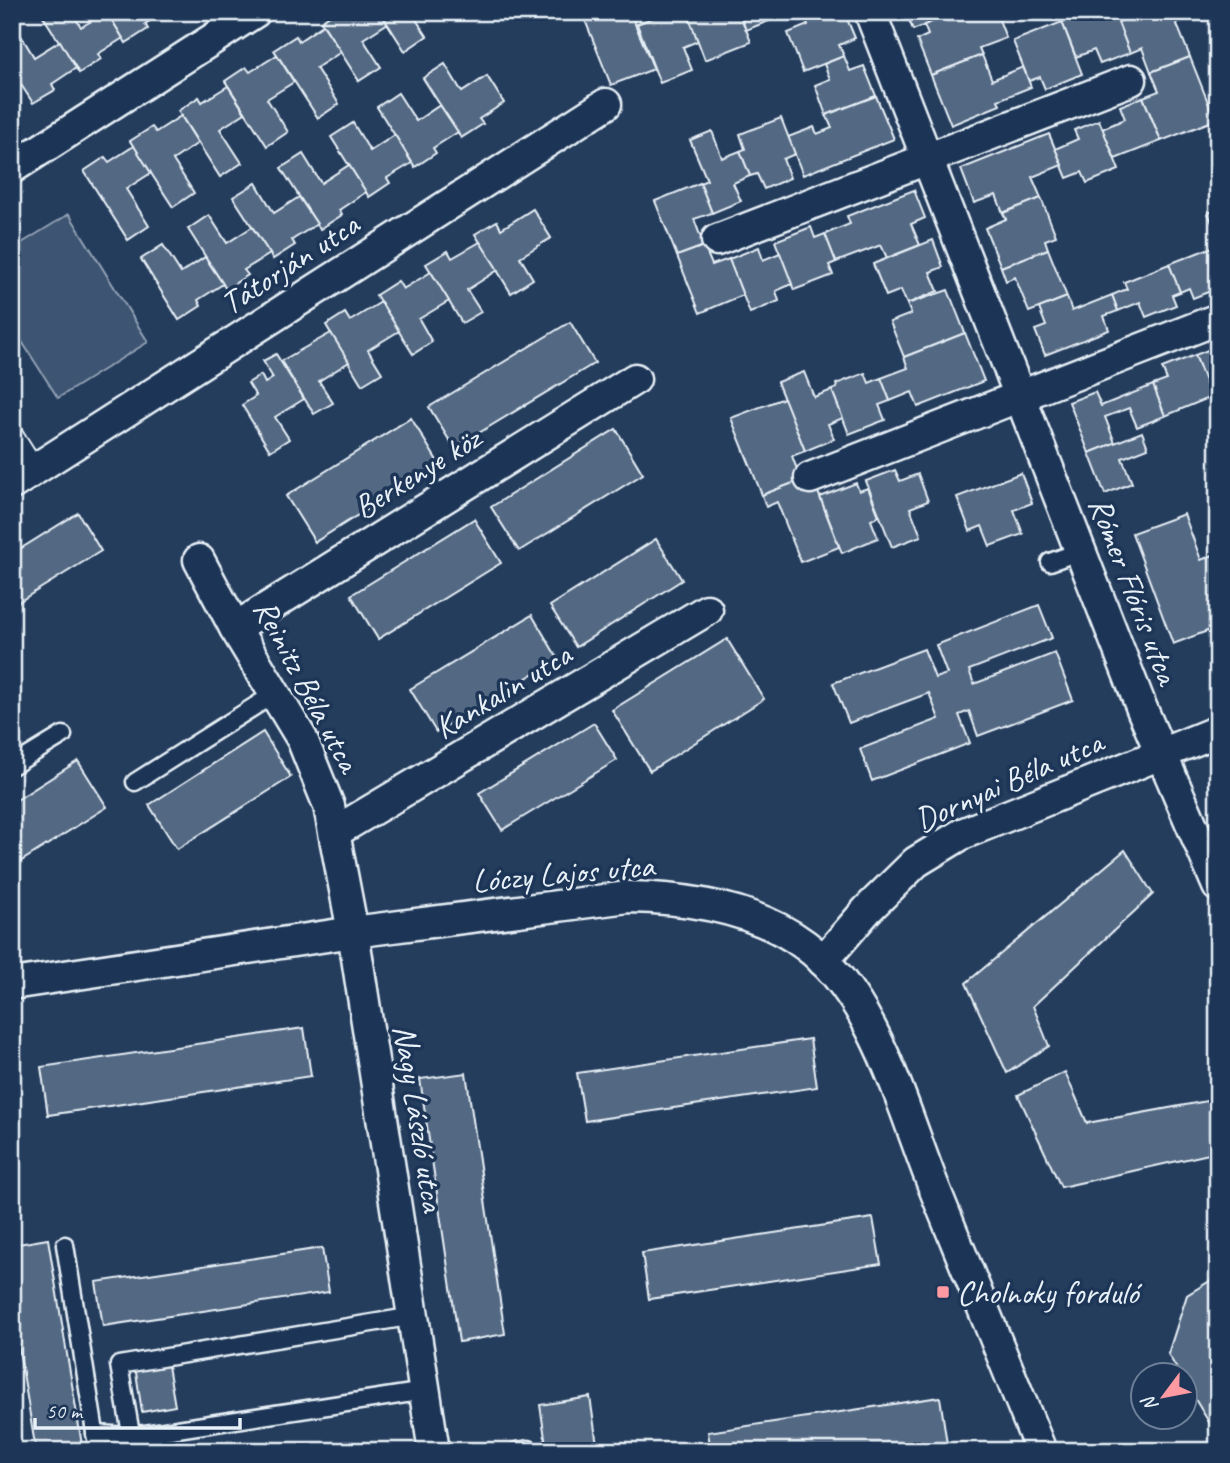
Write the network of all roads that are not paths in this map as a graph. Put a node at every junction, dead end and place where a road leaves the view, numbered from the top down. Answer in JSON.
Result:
{"nodes":[{"id":1,"x":255,"y":12,"type":"edge"},
{"id":2,"x":870,"y":12,"type":"edge"},
{"id":3,"x":1130,"y":79,"type":"dead end"},
{"id":4,"x":606,"y":104,"type":"dead end"},
{"id":5,"x":927,"y":159,"type":"junction"},
{"id":6,"x":12,"y":169,"type":"edge"},
{"id":7,"x":717,"y":240,"type":"dead end"},
{"id":8,"x":1218,"y":319,"type":"edge"},
{"id":9,"x":635,"y":379,"type":"dead end"},
{"id":10,"x":1020,"y":396,"type":"junction"},
{"id":11,"x":12,"y":431,"type":"edge"},
{"id":12,"x":24,"y":477,"type":"edge"},
{"id":13,"x":810,"y":478,"type":"dead end"},
{"id":14,"x":1081,"y":551,"type":"junction"},
{"id":15,"x":199,"y":560,"type":"dead end"},
{"id":16,"x":1050,"y":562,"type":"dead end"},
{"id":17,"x":707,"y":610,"type":"dead end"},
{"id":18,"x":235,"y":628,"type":"junction"},
{"id":19,"x":274,"y":694,"type":"junction"},
{"id":20,"x":1218,"y":731,"type":"edge"},
{"id":21,"x":63,"y":735,"type":"dead end"},
{"id":22,"x":1161,"y":753,"type":"junction"},
{"id":23,"x":12,"y":765,"type":"edge"},
{"id":24,"x":135,"y":782,"type":"dead end"},
{"id":25,"x":335,"y":832,"type":"junction"},
{"id":26,"x":1218,"y":886,"type":"edge"},
{"id":27,"x":353,"y":932,"type":"junction"},
{"id":28,"x":823,"y":961,"type":"junction"},
{"id":29,"x":12,"y":984,"type":"edge"},
{"id":30,"x":65,"y":1245,"type":"dead end"},
{"id":31,"x":414,"y":1316,"type":"junction"},
{"id":32,"x":425,"y":1391,"type":"junction"},
{"id":33,"x":95,"y":1434,"type":"junction"},
{"id":34,"x":133,"y":1443,"type":"edge"},
{"id":35,"x":98,"y":1451,"type":"edge"},
{"id":36,"x":434,"y":1451,"type":"edge"},
{"id":37,"x":1041,"y":1451,"type":"edge"}],
"edges":[{"from":1,"to":6,"type":"street"},
{"from":2,"to":5,"type":"street","name":"Rómer Flóris utca"},
{"from":3,"to":5,"type":"street"},
{"from":4,"to":12,"type":"street","name":"Tátorján utca"},
{"from":5,"to":7,"type":"street"},
{"from":5,"to":10,"type":"street","name":"Rómer Flóris utca"},
{"from":8,"to":10,"type":"street"},
{"from":9,"to":18,"type":"street","name":"Berkenye köz"},
{"from":10,"to":13,"type":"street"},
{"from":10,"to":14,"type":"street","name":"Rómer Flóris utca"},
{"from":11,"to":12,"type":"lane"},
{"from":14,"to":16,"type":"lane"},
{"from":14,"to":22,"type":"street","name":"Rómer Flóris utca"},
{"from":15,"to":18,"type":"street","name":"Reinitz Béla utca"},
{"from":17,"to":25,"type":"street","name":"Kankalin utca"},
{"from":18,"to":19,"type":"street","name":"Reinitz Béla utca"},
{"from":19,"to":24,"type":"lane"},
{"from":19,"to":25,"type":"street","name":"Reinitz Béla utca"},
{"from":20,"to":22,"type":"street","name":"Dornyai Béla utca"},
{"from":21,"to":23,"type":"lane"},
{"from":22,"to":26,"type":"street","name":"Rómer Flóris utca"},
{"from":22,"to":28,"type":"street","name":"Dornyai Béla utca"},
{"from":25,"to":27,"type":"street","name":"Reinitz Béla utca"},
{"from":27,"to":28,"type":"street","name":"Lóczy Lajos utca"},
{"from":27,"to":29,"type":"street","name":"Lóczy Lajos utca"},
{"from":27,"to":31,"type":"street","name":"Nagy László utca"},
{"from":28,"to":37,"type":"street","name":"Lóczy Lajos utca"},
{"from":30,"to":33,"type":"lane"},
{"from":31,"to":32,"type":"street","name":"Nagy László utca"},
{"from":31,"to":34,"type":"lane"},
{"from":32,"to":34,"type":"lane"},
{"from":32,"to":36,"type":"street","name":"Nagy László utca"},
{"from":33,"to":34,"type":"lane"},
{"from":33,"to":35,"type":"lane"}]}
